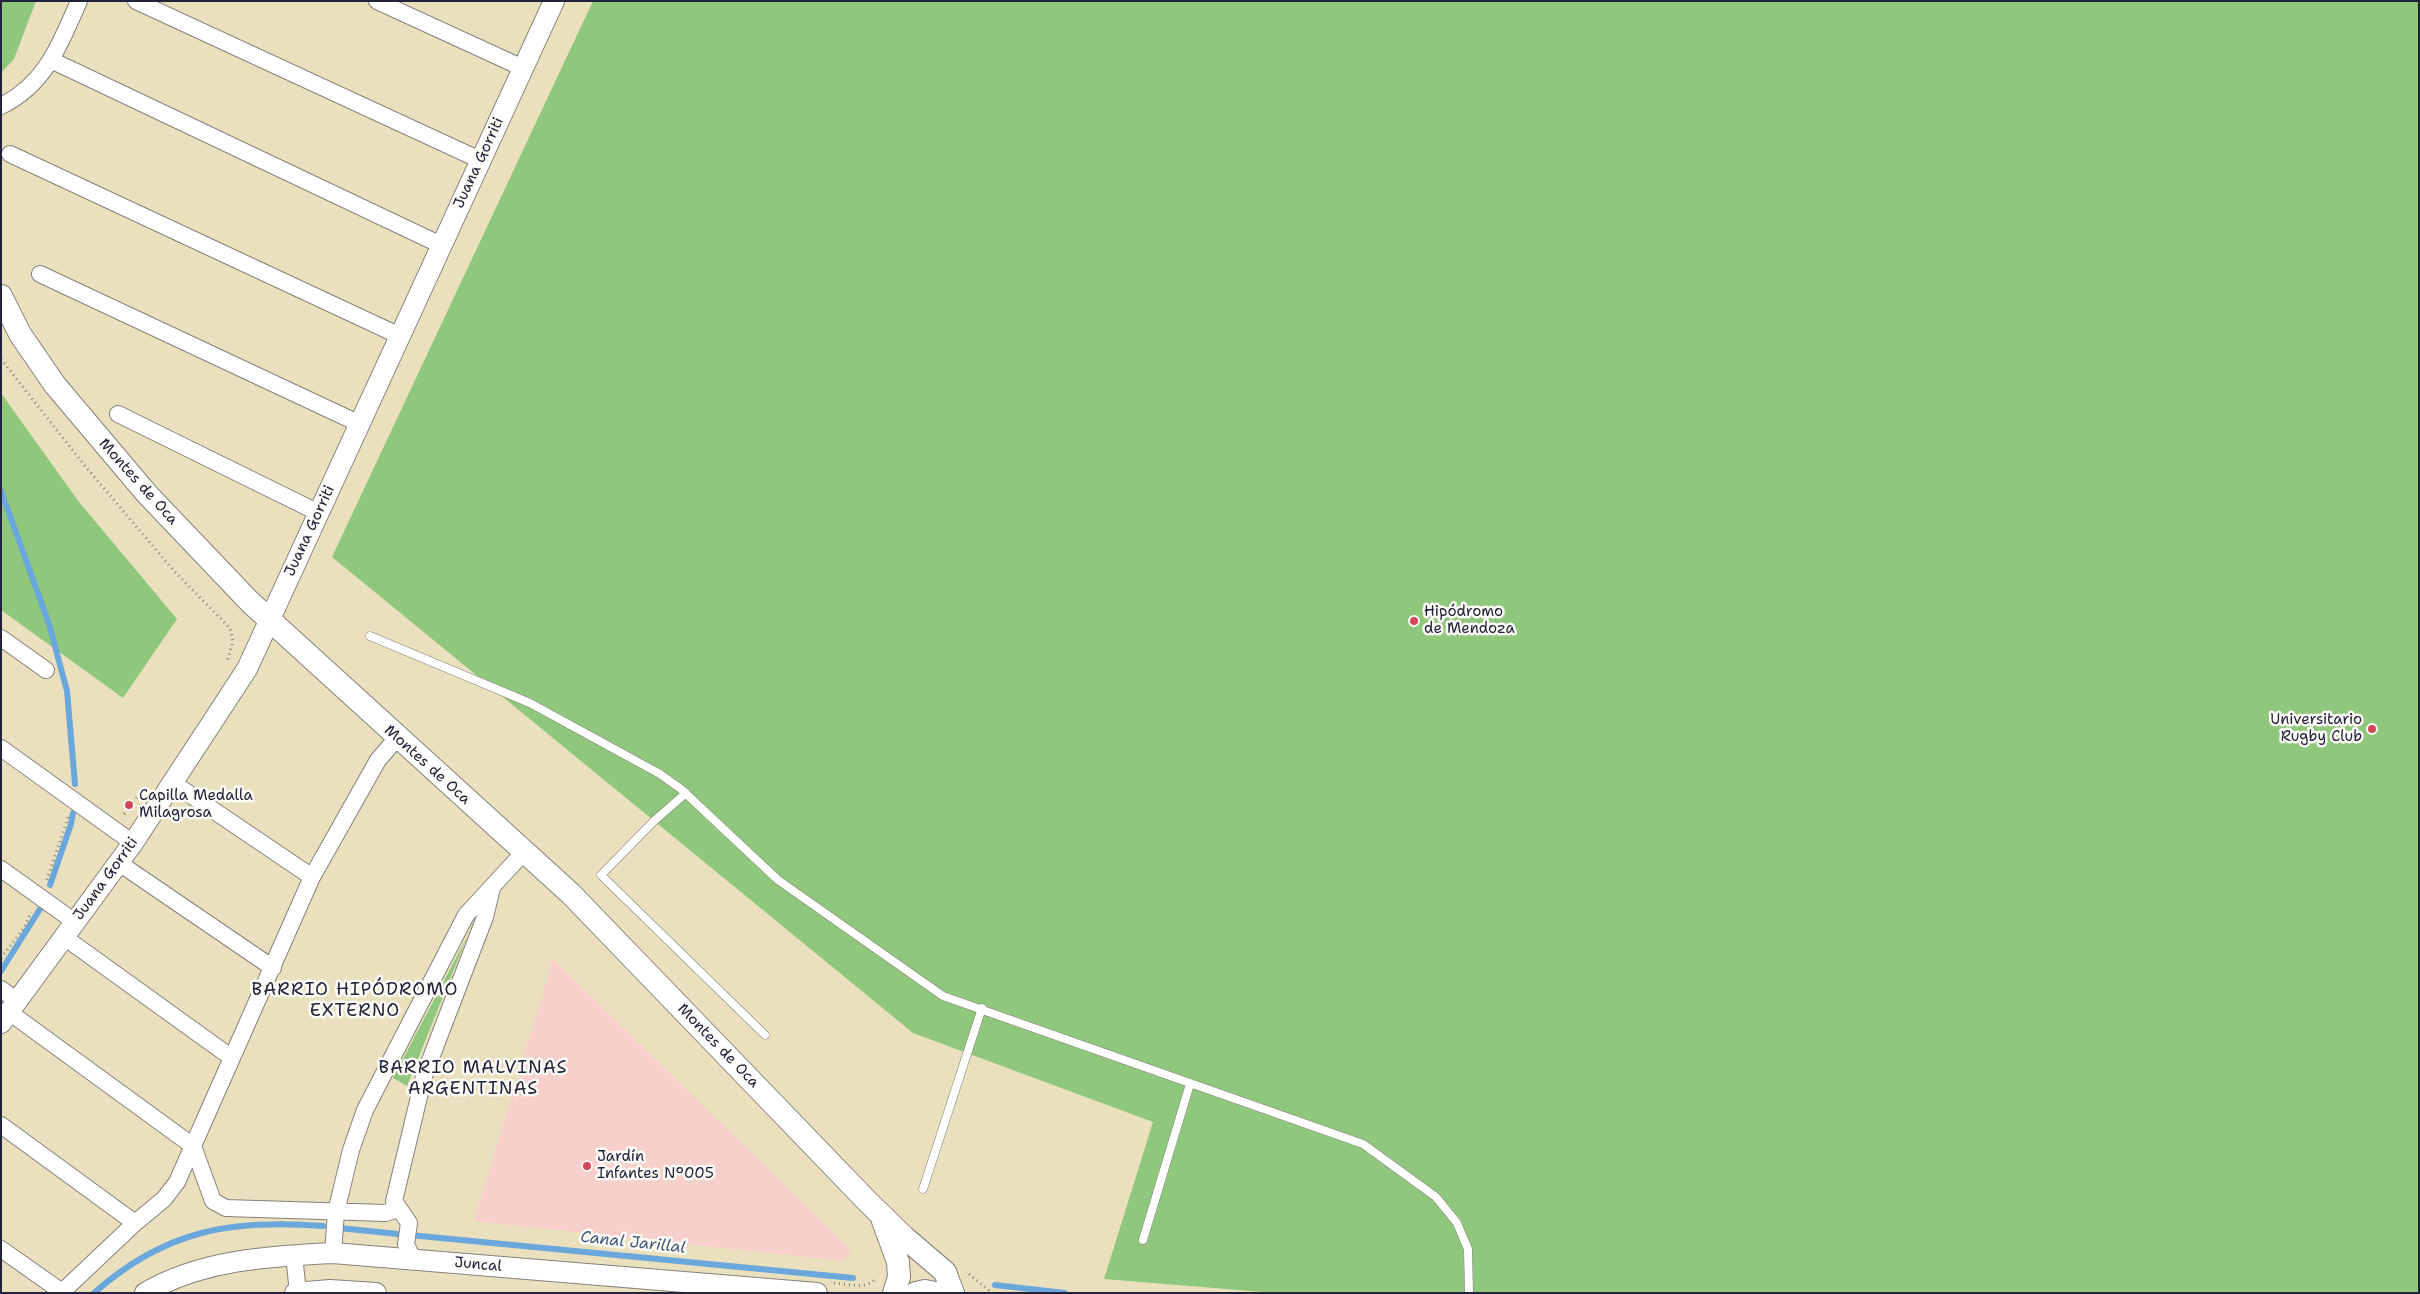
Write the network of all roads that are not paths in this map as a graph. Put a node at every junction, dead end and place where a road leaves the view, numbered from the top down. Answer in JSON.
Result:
{"nodes":[{"id":1,"x":79,"y":1,"type":"edge"},
{"id":2,"x":136,"y":1,"type":"edge"},
{"id":3,"x":377,"y":1,"type":"edge"},
{"id":4,"x":554,"y":1,"type":"edge"},
{"id":5,"x":53,"y":61,"type":"junction"},
{"id":6,"x":523,"y":68,"type":"junction"},
{"id":7,"x":1,"y":106,"type":"edge"},
{"id":8,"x":10,"y":154,"type":"dead end"},
{"id":9,"x":480,"y":160,"type":"junction"},
{"id":10,"x":441,"y":245,"type":"junction"},
{"id":11,"x":40,"y":274,"type":"dead end"},
{"id":12,"x":1,"y":296,"type":"edge"},
{"id":13,"x":400,"y":336,"type":"junction"},
{"id":14,"x":118,"y":414,"type":"dead end"},
{"id":15,"x":360,"y":424,"type":"junction"},
{"id":16,"x":319,"y":513,"type":"junction"},
{"id":17,"x":268,"y":621,"type":"junction"},
{"id":18,"x":370,"y":636,"type":"dead end"},
{"id":19,"x":1,"y":638,"type":"edge"},
{"id":20,"x":46,"y":670,"type":"dead end"},
{"id":21,"x":397,"y":738,"type":"junction"},
{"id":22,"x":1,"y":748,"type":"edge"},
{"id":23,"x":173,"y":783,"type":"junction"},
{"id":24,"x":686,"y":793,"type":"junction"},
{"id":25,"x":133,"y":843,"type":"junction"},
{"id":26,"x":524,"y":852,"type":"junction"},
{"id":27,"x":119,"y":863,"type":"junction"},
{"id":28,"x":1,"y":869,"type":"edge"},
{"id":29,"x":312,"y":877,"type":"junction"},
{"id":30,"x":493,"y":886,"type":"junction"},
{"id":31,"x":69,"y":929,"type":"junction"},
{"id":32,"x":273,"y":968,"type":"junction"},
{"id":33,"x":7,"y":1006,"type":"edge"},
{"id":34,"x":982,"y":1008,"type":"junction"},
{"id":35,"x":765,"y":1035,"type":"dead end"},
{"id":36,"x":232,"y":1058,"type":"junction"},
{"id":37,"x":1190,"y":1084,"type":"junction"},
{"id":38,"x":1,"y":1125,"type":"edge"},
{"id":39,"x":193,"y":1146,"type":"junction"},
{"id":40,"x":923,"y":1189,"type":"dead end"},
{"id":41,"x":398,"y":1210,"type":"junction"},
{"id":42,"x":336,"y":1212,"type":"junction"},
{"id":43,"x":880,"y":1213,"type":"junction"},
{"id":44,"x":135,"y":1223,"type":"junction"},
{"id":45,"x":1143,"y":1240,"type":"dead end"},
{"id":46,"x":1,"y":1249,"type":"edge"},
{"id":47,"x":333,"y":1253,"type":"junction"},
{"id":48,"x":294,"y":1255,"type":"junction"},
{"id":49,"x":412,"y":1260,"type":"junction"},
{"id":50,"x":61,"y":1293,"type":"edge"},
{"id":51,"x":145,"y":1293,"type":"edge"},
{"id":52,"x":297,"y":1293,"type":"edge"},
{"id":53,"x":376,"y":1293,"type":"edge"},
{"id":54,"x":816,"y":1293,"type":"edge"},
{"id":55,"x":894,"y":1293,"type":"edge"},
{"id":56,"x":916,"y":1293,"type":"edge"},
{"id":57,"x":935,"y":1293,"type":"edge"},
{"id":58,"x":953,"y":1293,"type":"edge"},
{"id":59,"x":1469,"y":1293,"type":"edge"}],
"edges":[{"from":1,"to":5,"type":"street"},
{"from":2,"to":9,"type":"street"},
{"from":3,"to":6,"type":"street"},
{"from":4,"to":6,"type":"street","name":"Juana Gorriti"},
{"from":5,"to":7,"type":"street"},
{"from":5,"to":10,"type":"street"},
{"from":6,"to":9,"type":"street","name":"Juana Gorriti"},
{"from":8,"to":13,"type":"street"},
{"from":9,"to":10,"type":"street","name":"Juana Gorriti"},
{"from":10,"to":13,"type":"street","name":"Juana Gorriti"},
{"from":11,"to":15,"type":"street"},
{"from":12,"to":17,"type":"main road","name":"Montes de Oca"},
{"from":13,"to":15,"type":"street","name":"Juana Gorriti"},
{"from":14,"to":16,"type":"street"},
{"from":15,"to":16,"type":"street","name":"Juana Gorriti"},
{"from":16,"to":17,"type":"street","name":"Juana Gorriti"},
{"from":17,"to":21,"type":"main road","name":"Montes de Oca"},
{"from":17,"to":23,"type":"street","name":"Juana Gorriti"},
{"from":18,"to":24,"type":"lane"},
{"from":19,"to":20,"type":"street"},
{"from":21,"to":26,"type":"main road","name":"Montes de Oca"},
{"from":21,"to":29,"type":"street"},
{"from":22,"to":25,"type":"street"},
{"from":23,"to":25,"type":"street","name":"Juana Gorriti"},
{"from":23,"to":29,"type":"street"},
{"from":24,"to":34,"type":"lane"},
{"from":24,"to":35,"type":"lane"},
{"from":25,"to":27,"type":"street","name":"Juana Gorriti"},
{"from":26,"to":30,"type":"street"},
{"from":26,"to":43,"type":"main road","name":"Montes de Oca"},
{"from":27,"to":31,"type":"street","name":"Juana Gorriti"},
{"from":27,"to":32,"type":"street"},
{"from":28,"to":31,"type":"street"},
{"from":29,"to":32,"type":"street"},
{"from":30,"to":41,"type":"street"},
{"from":30,"to":42,"type":"street"},
{"from":31,"to":33,"type":"street","name":"Juana Gorriti"},
{"from":31,"to":36,"type":"street"},
{"from":32,"to":36,"type":"street"},
{"from":33,"to":39,"type":"street"},
{"from":34,"to":37,"type":"lane"},
{"from":34,"to":40,"type":"lane"},
{"from":36,"to":39,"type":"street"},
{"from":37,"to":45,"type":"lane"},
{"from":37,"to":59,"type":"lane"},
{"from":38,"to":44,"type":"street"},
{"from":39,"to":42,"type":"street"},
{"from":39,"to":44,"type":"street"},
{"from":41,"to":42,"type":"street"},
{"from":41,"to":49,"type":"street"},
{"from":42,"to":47,"type":"street"},
{"from":43,"to":55,"type":"main road","name":"Montes de Oca"},
{"from":43,"to":58,"type":"main road","name":"Montes de Oca"},
{"from":44,"to":50,"type":"street"},
{"from":46,"to":50,"type":"street"},
{"from":47,"to":48,"type":"street","name":"Juncal"},
{"from":47,"to":49,"type":"street","name":"Juncal"},
{"from":48,"to":51,"type":"street","name":"Juncal"},
{"from":48,"to":52,"type":"street"},
{"from":49,"to":54,"type":"street","name":"Juncal"},
{"from":52,"to":53,"type":"street"},
{"from":56,"to":57,"type":"main road"}]}
